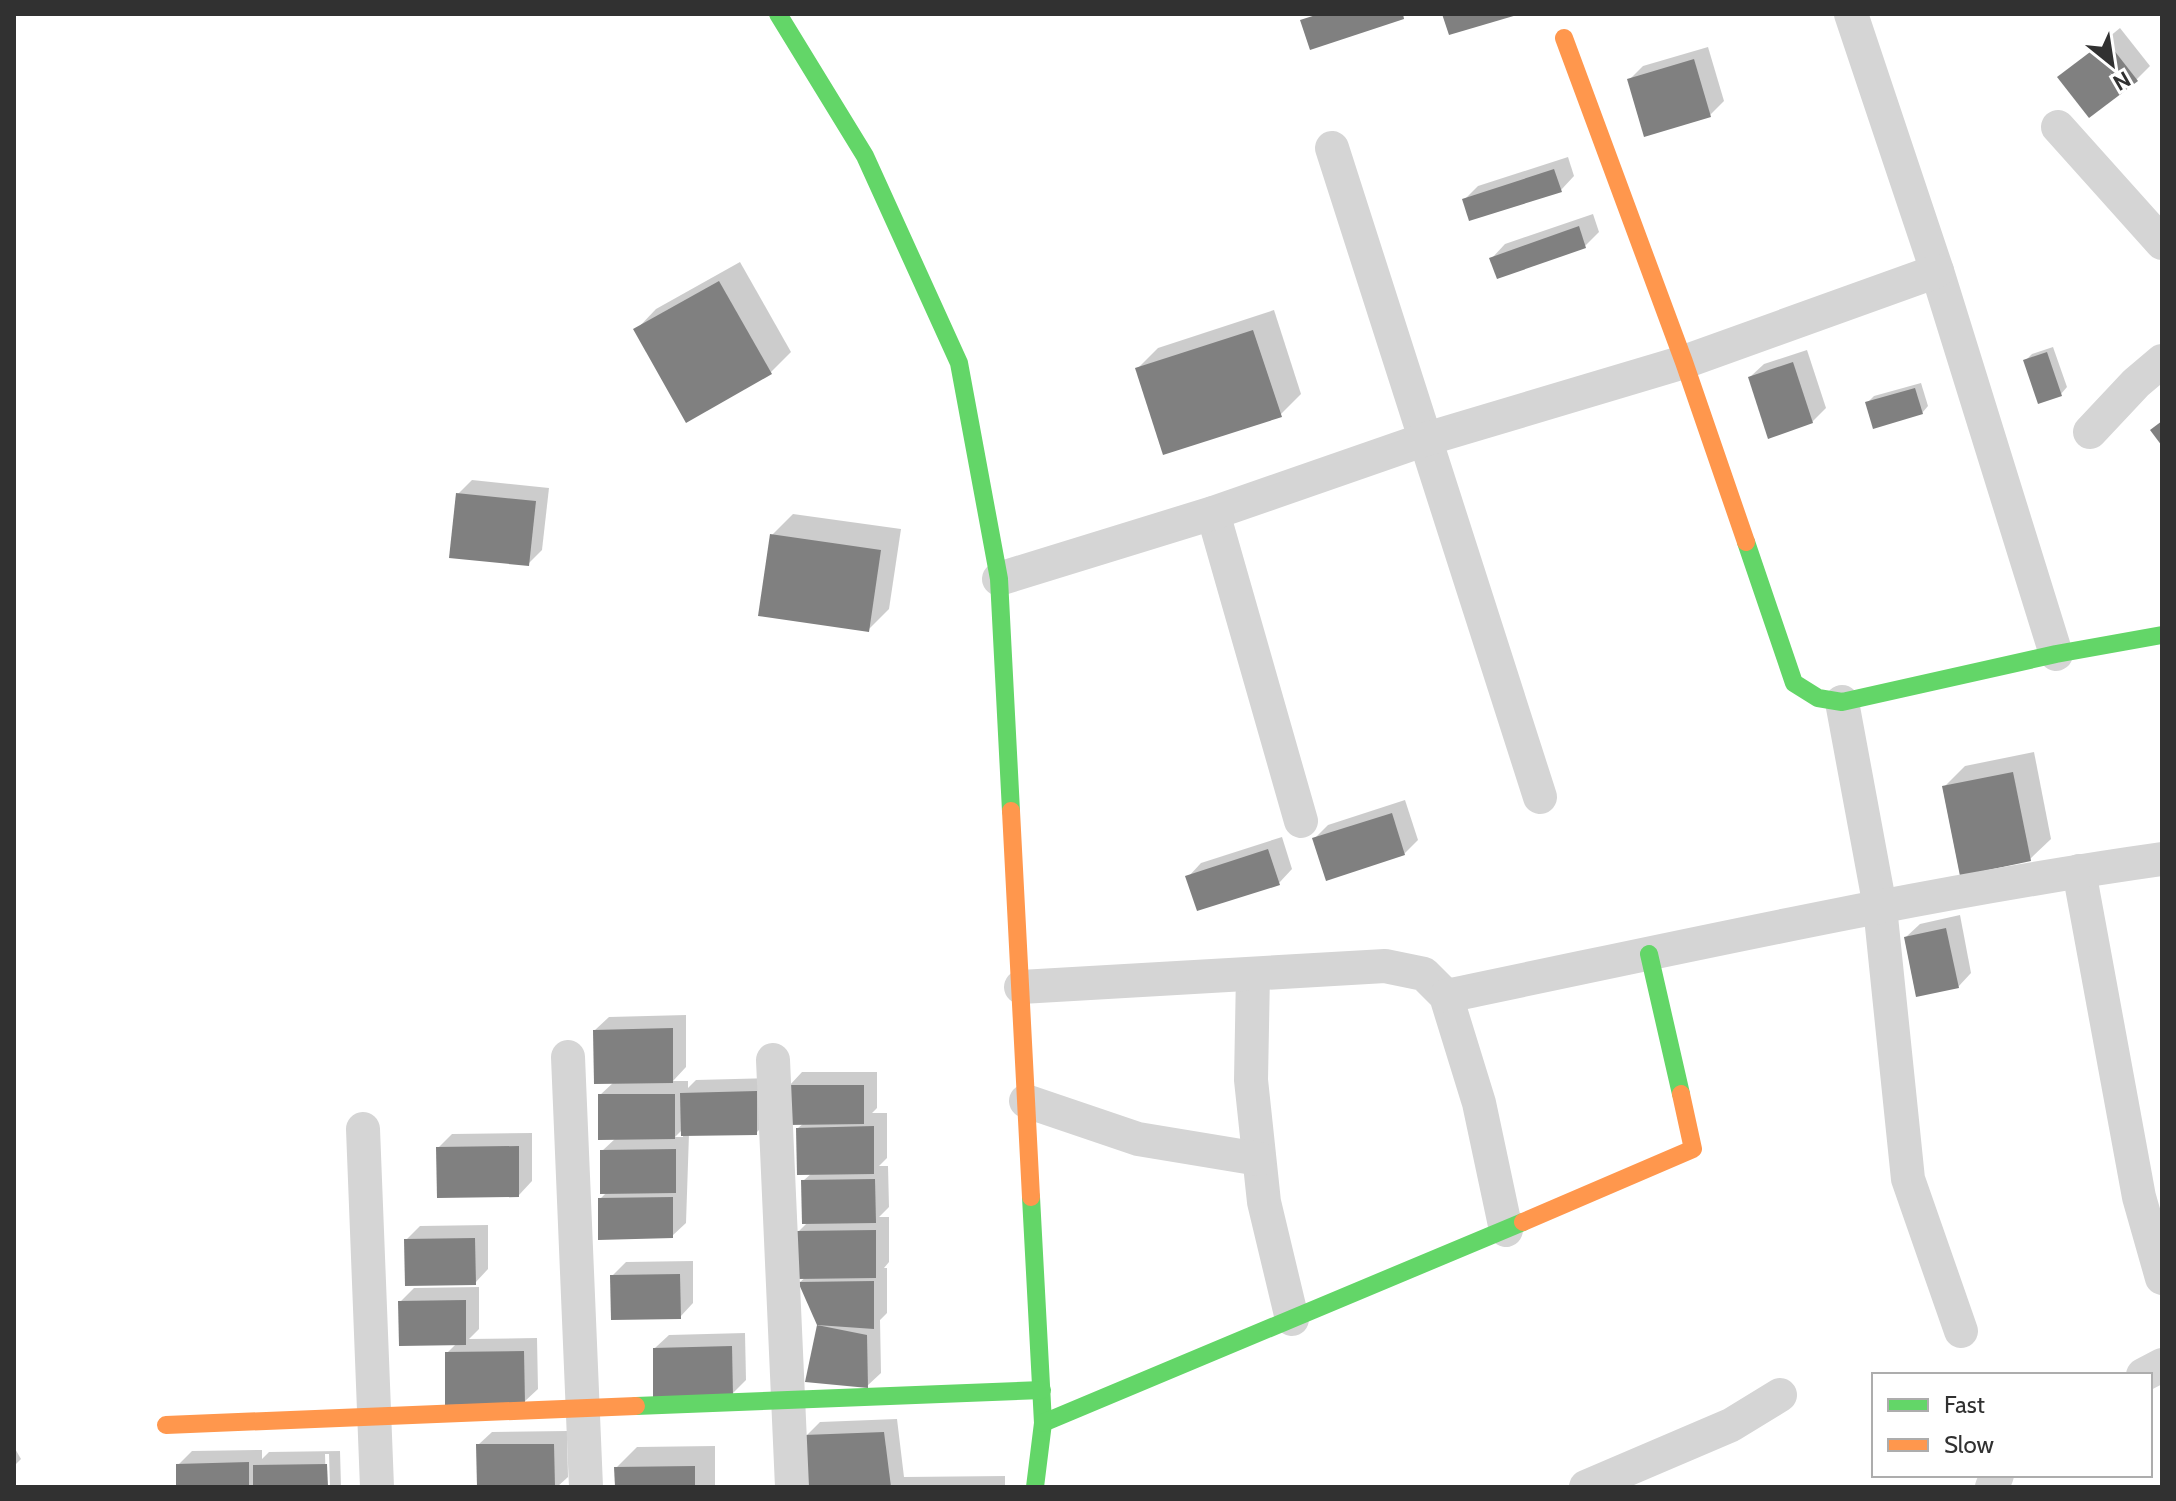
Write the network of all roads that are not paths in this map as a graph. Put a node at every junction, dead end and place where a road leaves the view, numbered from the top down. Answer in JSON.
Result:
{"nodes":[{"id":1,"x":778,"y":14,"type":"edge"},
{"id":2,"x":1851,"y":14,"type":"edge"},
{"id":3,"x":1564,"y":38,"type":"dead end"},
{"id":4,"x":2058,"y":127,"type":"dead end"},
{"id":5,"x":1332,"y":148,"type":"dead end"},
{"id":6,"x":2162,"y":243,"type":"edge"},
{"id":7,"x":1937,"y":271,"type":"junction"},
{"id":8,"x":2162,"y":361,"type":"edge"},
{"id":9,"x":1684,"y":362,"type":"junction"},
{"id":10,"x":2090,"y":432,"type":"dead end"},
{"id":11,"x":1426,"y":439,"type":"junction"},
{"id":12,"x":1213,"y":513,"type":"junction"},
{"id":13,"x":999,"y":579,"type":"junction"},
{"id":14,"x":2162,"y":635,"type":"edge"},
{"id":15,"x":2056,"y":654,"type":"junction"},
{"id":16,"x":1842,"y":702,"type":"junction"},
{"id":17,"x":1540,"y":797,"type":"dead end"},
{"id":18,"x":1301,"y":821,"type":"dead end"},
{"id":19,"x":2162,"y":859,"type":"edge"},
{"id":20,"x":2079,"y":871,"type":"junction"},
{"id":21,"x":1880,"y":907,"type":"junction"},
{"id":22,"x":1649,"y":954,"type":"junction"},
{"id":23,"x":1253,"y":974,"type":"junction"},
{"id":24,"x":1021,"y":987,"type":"junction"},
{"id":25,"x":1446,"y":996,"type":"junction"},
{"id":26,"x":568,"y":1057,"type":"dead end"},
{"id":27,"x":773,"y":1060,"type":"dead end"},
{"id":28,"x":1026,"y":1101,"type":"junction"},
{"id":29,"x":363,"y":1129,"type":"dead end"},
{"id":30,"x":1259,"y":1159,"type":"junction"},
{"id":31,"x":1506,"y":1230,"type":"junction"},
{"id":32,"x":2162,"y":1278,"type":"edge"},
{"id":33,"x":1292,"y":1319,"type":"junction"},
{"id":34,"x":1961,"y":1331,"type":"dead end"},
{"id":35,"x":1042,"y":1390,"type":"junction"},
{"id":36,"x":1780,"y":1395,"type":"dead end"},
{"id":37,"x":788,"y":1401,"type":"junction"},
{"id":38,"x":584,"y":1409,"type":"junction"},
{"id":39,"x":374,"y":1418,"type":"junction"},
{"id":40,"x":1043,"y":1423,"type":"junction"},
{"id":41,"x":166,"y":1425,"type":"dead end"},
{"id":42,"x":377,"y":1487,"type":"edge"},
{"id":43,"x":586,"y":1487,"type":"edge"},
{"id":44,"x":792,"y":1487,"type":"edge"},
{"id":45,"x":1035,"y":1487,"type":"edge"},
{"id":46,"x":1586,"y":1487,"type":"edge"}],
"edges":[{"from":1,"to":13,"type":"street"},
{"from":2,"to":7,"type":"street"},
{"from":3,"to":9,"type":"street"},
{"from":4,"to":6,"type":"street"},
{"from":5,"to":11,"type":"street"},
{"from":7,"to":9,"type":"street"},
{"from":7,"to":15,"type":"street"},
{"from":8,"to":10,"type":"street"},
{"from":9,"to":11,"type":"street"},
{"from":9,"to":16,"type":"street"},
{"from":11,"to":12,"type":"street"},
{"from":11,"to":17,"type":"street"},
{"from":12,"to":13,"type":"street"},
{"from":12,"to":18,"type":"street"},
{"from":13,"to":24,"type":"street"},
{"from":14,"to":15,"type":"street"},
{"from":15,"to":16,"type":"street"},
{"from":16,"to":21,"type":"street"},
{"from":19,"to":20,"type":"street"},
{"from":20,"to":21,"type":"street"},
{"from":20,"to":32,"type":"street"},
{"from":21,"to":22,"type":"street"},
{"from":21,"to":34,"type":"street"},
{"from":22,"to":25,"type":"street"},
{"from":22,"to":31,"type":"street"},
{"from":23,"to":24,"type":"street"},
{"from":23,"to":25,"type":"street"},
{"from":23,"to":30,"type":"street"},
{"from":24,"to":28,"type":"street"},
{"from":25,"to":31,"type":"street"},
{"from":26,"to":38,"type":"street"},
{"from":27,"to":37,"type":"street"},
{"from":28,"to":30,"type":"street"},
{"from":28,"to":35,"type":"street"},
{"from":29,"to":39,"type":"street"},
{"from":30,"to":33,"type":"street"},
{"from":31,"to":33,"type":"street"},
{"from":33,"to":40,"type":"street"},
{"from":35,"to":37,"type":"street"},
{"from":35,"to":40,"type":"street"},
{"from":36,"to":46,"type":"street"},
{"from":37,"to":38,"type":"street"},
{"from":37,"to":44,"type":"street"},
{"from":38,"to":39,"type":"street"},
{"from":38,"to":43,"type":"street"},
{"from":39,"to":41,"type":"street"},
{"from":39,"to":42,"type":"street"},
{"from":40,"to":45,"type":"street"}]}
